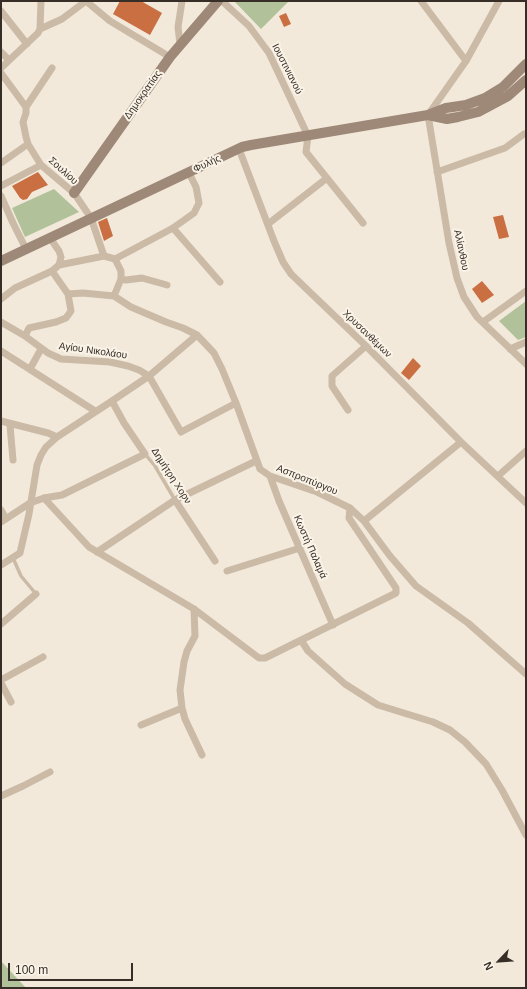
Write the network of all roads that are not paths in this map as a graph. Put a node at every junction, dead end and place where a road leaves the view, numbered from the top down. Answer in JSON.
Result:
{"nodes":[{"id":1,"x":41,"y":1,"type":"edge"},
{"id":2,"x":86,"y":1,"type":"edge"},
{"id":3,"x":182,"y":1,"type":"edge"},
{"id":4,"x":218,"y":1,"type":"edge"},
{"id":5,"x":222,"y":1,"type":"edge"},
{"id":6,"x":421,"y":1,"type":"edge"},
{"id":7,"x":499,"y":1,"type":"edge"},
{"id":8,"x":1,"y":11,"type":"edge"},
{"id":9,"x":40,"y":29,"type":"junction"},
{"id":10,"x":26,"y":44,"type":"junction"},
{"id":11,"x":180,"y":44,"type":"junction"},
{"id":12,"x":1,"y":52,"type":"edge"},
{"id":13,"x":170,"y":57,"type":"junction"},
{"id":14,"x":9,"y":60,"type":"junction"},
{"id":15,"x":466,"y":61,"type":"junction"},
{"id":16,"x":526,"y":64,"type":"edge"},
{"id":17,"x":1,"y":68,"type":"edge"},
{"id":18,"x":52,"y":68,"type":"dead end"},
{"id":19,"x":1,"y":73,"type":"edge"},
{"id":20,"x":526,"y":80,"type":"edge"},
{"id":21,"x":26,"y":107,"type":"junction"},
{"id":22,"x":428,"y":115,"type":"junction"},
{"id":23,"x":524,"y":134,"type":"dead end"},
{"id":24,"x":308,"y":136,"type":"junction"},
{"id":25,"x":28,"y":144,"type":"junction"},
{"id":26,"x":239,"y":149,"type":"junction"},
{"id":27,"x":1,"y":162,"type":"edge"},
{"id":28,"x":41,"y":166,"type":"junction"},
{"id":29,"x":437,"y":172,"type":"junction"},
{"id":30,"x":189,"y":173,"type":"junction"},
{"id":31,"x":327,"y":178,"type":"junction"},
{"id":32,"x":1,"y":186,"type":"edge"},
{"id":33,"x":74,"y":193,"type":"junction"},
{"id":34,"x":1,"y":196,"type":"edge"},
{"id":35,"x":3,"y":208,"type":"edge"},
{"id":36,"x":91,"y":218,"type":"junction"},
{"id":37,"x":363,"y":223,"type":"dead end"},
{"id":38,"x":268,"y":224,"type":"junction"},
{"id":39,"x":173,"y":228,"type":"junction"},
{"id":40,"x":50,"y":238,"type":"junction"},
{"id":41,"x":26,"y":249,"type":"junction"},
{"id":42,"x":104,"y":256,"type":"junction"},
{"id":43,"x":115,"y":259,"type":"junction"},
{"id":44,"x":1,"y":261,"type":"edge"},
{"id":45,"x":59,"y":265,"type":"junction"},
{"id":46,"x":52,"y":271,"type":"junction"},
{"id":47,"x":121,"y":279,"type":"junction"},
{"id":48,"x":220,"y":282,"type":"dead end"},
{"id":49,"x":167,"y":284,"type":"dead end"},
{"id":50,"x":526,"y":291,"type":"edge"},
{"id":51,"x":68,"y":294,"type":"junction"},
{"id":52,"x":114,"y":296,"type":"junction"},
{"id":53,"x":1,"y":298,"type":"edge"},
{"id":54,"x":1,"y":322,"type":"edge"},
{"id":55,"x":483,"y":322,"type":"junction"},
{"id":56,"x":197,"y":335,"type":"junction"},
{"id":57,"x":25,"y":336,"type":"junction"},
{"id":58,"x":526,"y":342,"type":"edge"},
{"id":59,"x":366,"y":346,"type":"junction"},
{"id":60,"x":41,"y":349,"type":"junction"},
{"id":61,"x":510,"y":349,"type":"junction"},
{"id":62,"x":1,"y":351,"type":"edge"},
{"id":63,"x":526,"y":364,"type":"edge"},
{"id":64,"x":30,"y":369,"type":"junction"},
{"id":65,"x":149,"y":376,"type":"junction"},
{"id":66,"x":112,"y":401,"type":"junction"},
{"id":67,"x":236,"y":403,"type":"junction"},
{"id":68,"x":348,"y":410,"type":"dead end"},
{"id":69,"x":95,"y":411,"type":"junction"},
{"id":70,"x":1,"y":421,"type":"edge"},
{"id":71,"x":10,"y":425,"type":"junction"},
{"id":72,"x":57,"y":437,"type":"junction"},
{"id":73,"x":461,"y":442,"type":"junction"},
{"id":74,"x":526,"y":451,"type":"edge"},
{"id":75,"x":145,"y":454,"type":"junction"},
{"id":76,"x":13,"y":460,"type":"dead end"},
{"id":77,"x":256,"y":461,"type":"junction"},
{"id":78,"x":270,"y":476,"type":"junction"},
{"id":79,"x":498,"y":476,"type":"junction"},
{"id":80,"x":44,"y":498,"type":"junction"},
{"id":81,"x":175,"y":500,"type":"junction"},
{"id":82,"x":30,"y":503,"type":"junction"},
{"id":83,"x":526,"y":503,"type":"edge"},
{"id":84,"x":350,"y":508,"type":"junction"},
{"id":85,"x":1,"y":510,"type":"edge"},
{"id":86,"x":4,"y":520,"type":"edge"},
{"id":87,"x":364,"y":521,"type":"junction"},
{"id":88,"x":300,"y":548,"type":"junction"},
{"id":89,"x":97,"y":552,"type":"junction"},
{"id":90,"x":13,"y":558,"type":"junction"},
{"id":91,"x":215,"y":561,"type":"dead end"},
{"id":92,"x":1,"y":565,"type":"edge"},
{"id":93,"x":227,"y":571,"type":"dead end"},
{"id":94,"x":36,"y":594,"type":"joint"},
{"id":95,"x":194,"y":609,"type":"junction"},
{"id":96,"x":1,"y":624,"type":"edge"},
{"id":97,"x":333,"y":624,"type":"junction"},
{"id":98,"x":301,"y":640,"type":"junction"},
{"id":99,"x":42,"y":656,"type":"dead end"},
{"id":100,"x":526,"y":674,"type":"edge"},
{"id":101,"x":2,"y":679,"type":"edge"},
{"id":102,"x":11,"y":702,"type":"dead end"},
{"id":103,"x":182,"y":708,"type":"junction"},
{"id":104,"x":141,"y":725,"type":"dead end"},
{"id":105,"x":202,"y":755,"type":"dead end"},
{"id":106,"x":50,"y":772,"type":"dead end"},
{"id":107,"x":1,"y":796,"type":"edge"},
{"id":108,"x":526,"y":835,"type":"edge"}],
"edges":[{"from":1,"to":9,"type":"street"},
{"from":2,"to":9,"type":"street"},
{"from":2,"to":13,"type":"street"},
{"from":3,"to":11,"type":"street"},
{"from":4,"to":11,"type":"main road","name":"Δημοκρατίας"},
{"from":5,"to":24,"type":"street","name":"Ιουστινιανού"},
{"from":6,"to":15,"type":"street"},
{"from":7,"to":15,"type":"street"},
{"from":8,"to":10,"type":"street"},
{"from":9,"to":10,"type":"street"},
{"from":10,"to":14,"type":"street"},
{"from":11,"to":13,"type":"main road","name":"Δημοκρατίας"},
{"from":12,"to":14,"type":"street"},
{"from":13,"to":33,"type":"main road","name":"Δημοκρατίας"},
{"from":14,"to":17,"type":"street"},
{"from":15,"to":22,"type":"street"},
{"from":16,"to":22,"type":"main road","name":"Φυλής"},
{"from":18,"to":21,"type":"street"},
{"from":19,"to":21,"type":"street"},
{"from":20,"to":22,"type":"main road","name":"Φυλής"},
{"from":21,"to":25,"type":"street","name":"Σουλίου"},
{"from":22,"to":24,"type":"main road","name":"Φυλής"},
{"from":22,"to":29,"type":"street","name":"Αλίανθου"},
{"from":23,"to":29,"type":"street"},
{"from":24,"to":26,"type":"main road","name":"Φυλής"},
{"from":24,"to":31,"type":"street"},
{"from":25,"to":27,"type":"street"},
{"from":25,"to":28,"type":"street","name":"Σουλίου"},
{"from":26,"to":30,"type":"main road","name":"Φυλής"},
{"from":26,"to":38,"type":"street","name":"Χρυσανθέμων"},
{"from":28,"to":32,"type":"street"},
{"from":28,"to":33,"type":"street","name":"Σουλίου"},
{"from":29,"to":55,"type":"street","name":"Αλίανθου"},
{"from":30,"to":36,"type":"main road","name":"Φυλής"},
{"from":30,"to":39,"type":"street"},
{"from":31,"to":37,"type":"street"},
{"from":31,"to":38,"type":"street"},
{"from":33,"to":36,"type":"street","name":"Σουλίου"},
{"from":34,"to":35,"type":"street"},
{"from":35,"to":41,"type":"street"},
{"from":36,"to":40,"type":"main road","name":"Φυλής"},
{"from":36,"to":42,"type":"street","name":"Σουλίου"},
{"from":38,"to":59,"type":"street","name":"Χρυσανθέμων"},
{"from":39,"to":43,"type":"street"},
{"from":39,"to":48,"type":"street"},
{"from":40,"to":41,"type":"main road","name":"Φυλής"},
{"from":40,"to":45,"type":"street"},
{"from":41,"to":44,"type":"main road","name":"Φυλής"},
{"from":42,"to":43,"type":"street"},
{"from":42,"to":45,"type":"street"},
{"from":43,"to":47,"type":"street"},
{"from":45,"to":46,"type":"street"},
{"from":46,"to":51,"type":"street"},
{"from":46,"to":53,"type":"street"},
{"from":47,"to":49,"type":"street"},
{"from":47,"to":52,"type":"street"},
{"from":50,"to":55,"type":"street"},
{"from":51,"to":52,"type":"street"},
{"from":51,"to":57,"type":"street"},
{"from":52,"to":56,"type":"street"},
{"from":54,"to":57,"type":"street","name":"Αγίου Νικολάου"},
{"from":55,"to":61,"type":"street","name":"Αλίανθου"},
{"from":56,"to":65,"type":"street"},
{"from":56,"to":67,"type":"street","name":"Ασπροπύργου"},
{"from":57,"to":60,"type":"street","name":"Αγίου Νικολάου"},
{"from":58,"to":61,"type":"street"},
{"from":59,"to":68,"type":"street"},
{"from":59,"to":73,"type":"street","name":"Χρυσανθέμων"},
{"from":60,"to":64,"type":"street"},
{"from":60,"to":65,"type":"street","name":"Αγίου Νικολάου"},
{"from":61,"to":63,"type":"street","name":"Αλίανθου"},
{"from":62,"to":64,"type":"street"},
{"from":64,"to":69,"type":"street"},
{"from":65,"to":66,"type":"street"},
{"from":65,"to":67,"type":"street"},
{"from":66,"to":69,"type":"street"},
{"from":66,"to":75,"type":"street","name":"Δημήτρη Χορν"},
{"from":67,"to":77,"type":"street","name":"Ασπροπύργου"},
{"from":69,"to":72,"type":"street"},
{"from":70,"to":71,"type":"street"},
{"from":71,"to":72,"type":"street"},
{"from":71,"to":76,"type":"street"},
{"from":72,"to":82,"type":"street"},
{"from":73,"to":79,"type":"street","name":"Χρυσανθέμων"},
{"from":73,"to":87,"type":"street"},
{"from":74,"to":79,"type":"street"},
{"from":75,"to":80,"type":"street"},
{"from":75,"to":81,"type":"lane","name":"Δημήτρη Χορν"},
{"from":77,"to":78,"type":"street","name":"Ασπροπύργου"},
{"from":77,"to":81,"type":"street"},
{"from":78,"to":84,"type":"street","name":"Ασπροπύργου"},
{"from":78,"to":88,"type":"street","name":"Κωστή Παλαμά"},
{"from":79,"to":83,"type":"street","name":"Χρυσανθέμων"},
{"from":80,"to":82,"type":"street"},
{"from":80,"to":89,"type":"street"},
{"from":81,"to":89,"type":"street"},
{"from":81,"to":91,"type":"street","name":"Δημήτρη Χορν"},
{"from":82,"to":86,"type":"street"},
{"from":82,"to":90,"type":"street"},
{"from":84,"to":87,"type":"street","name":"Ασπροπύργου"},
{"from":84,"to":97,"type":"street"},
{"from":85,"to":86,"type":"street"},
{"from":87,"to":100,"type":"street","name":"Ασπροπύργου"},
{"from":88,"to":93,"type":"street"},
{"from":88,"to":97,"type":"street","name":"Κωστή Παλαμά"},
{"from":89,"to":95,"type":"street"},
{"from":90,"to":92,"type":"street"},
{"from":90,"to":94,"type":"lane"},
{"from":94,"to":96,"type":"street"},
{"from":95,"to":98,"type":"street"},
{"from":95,"to":103,"type":"street"},
{"from":97,"to":98,"type":"street"},
{"from":98,"to":108,"type":"street"},
{"from":99,"to":101,"type":"street"},
{"from":101,"to":102,"type":"street"},
{"from":103,"to":104,"type":"street"},
{"from":103,"to":105,"type":"street"},
{"from":106,"to":107,"type":"street"}]}
